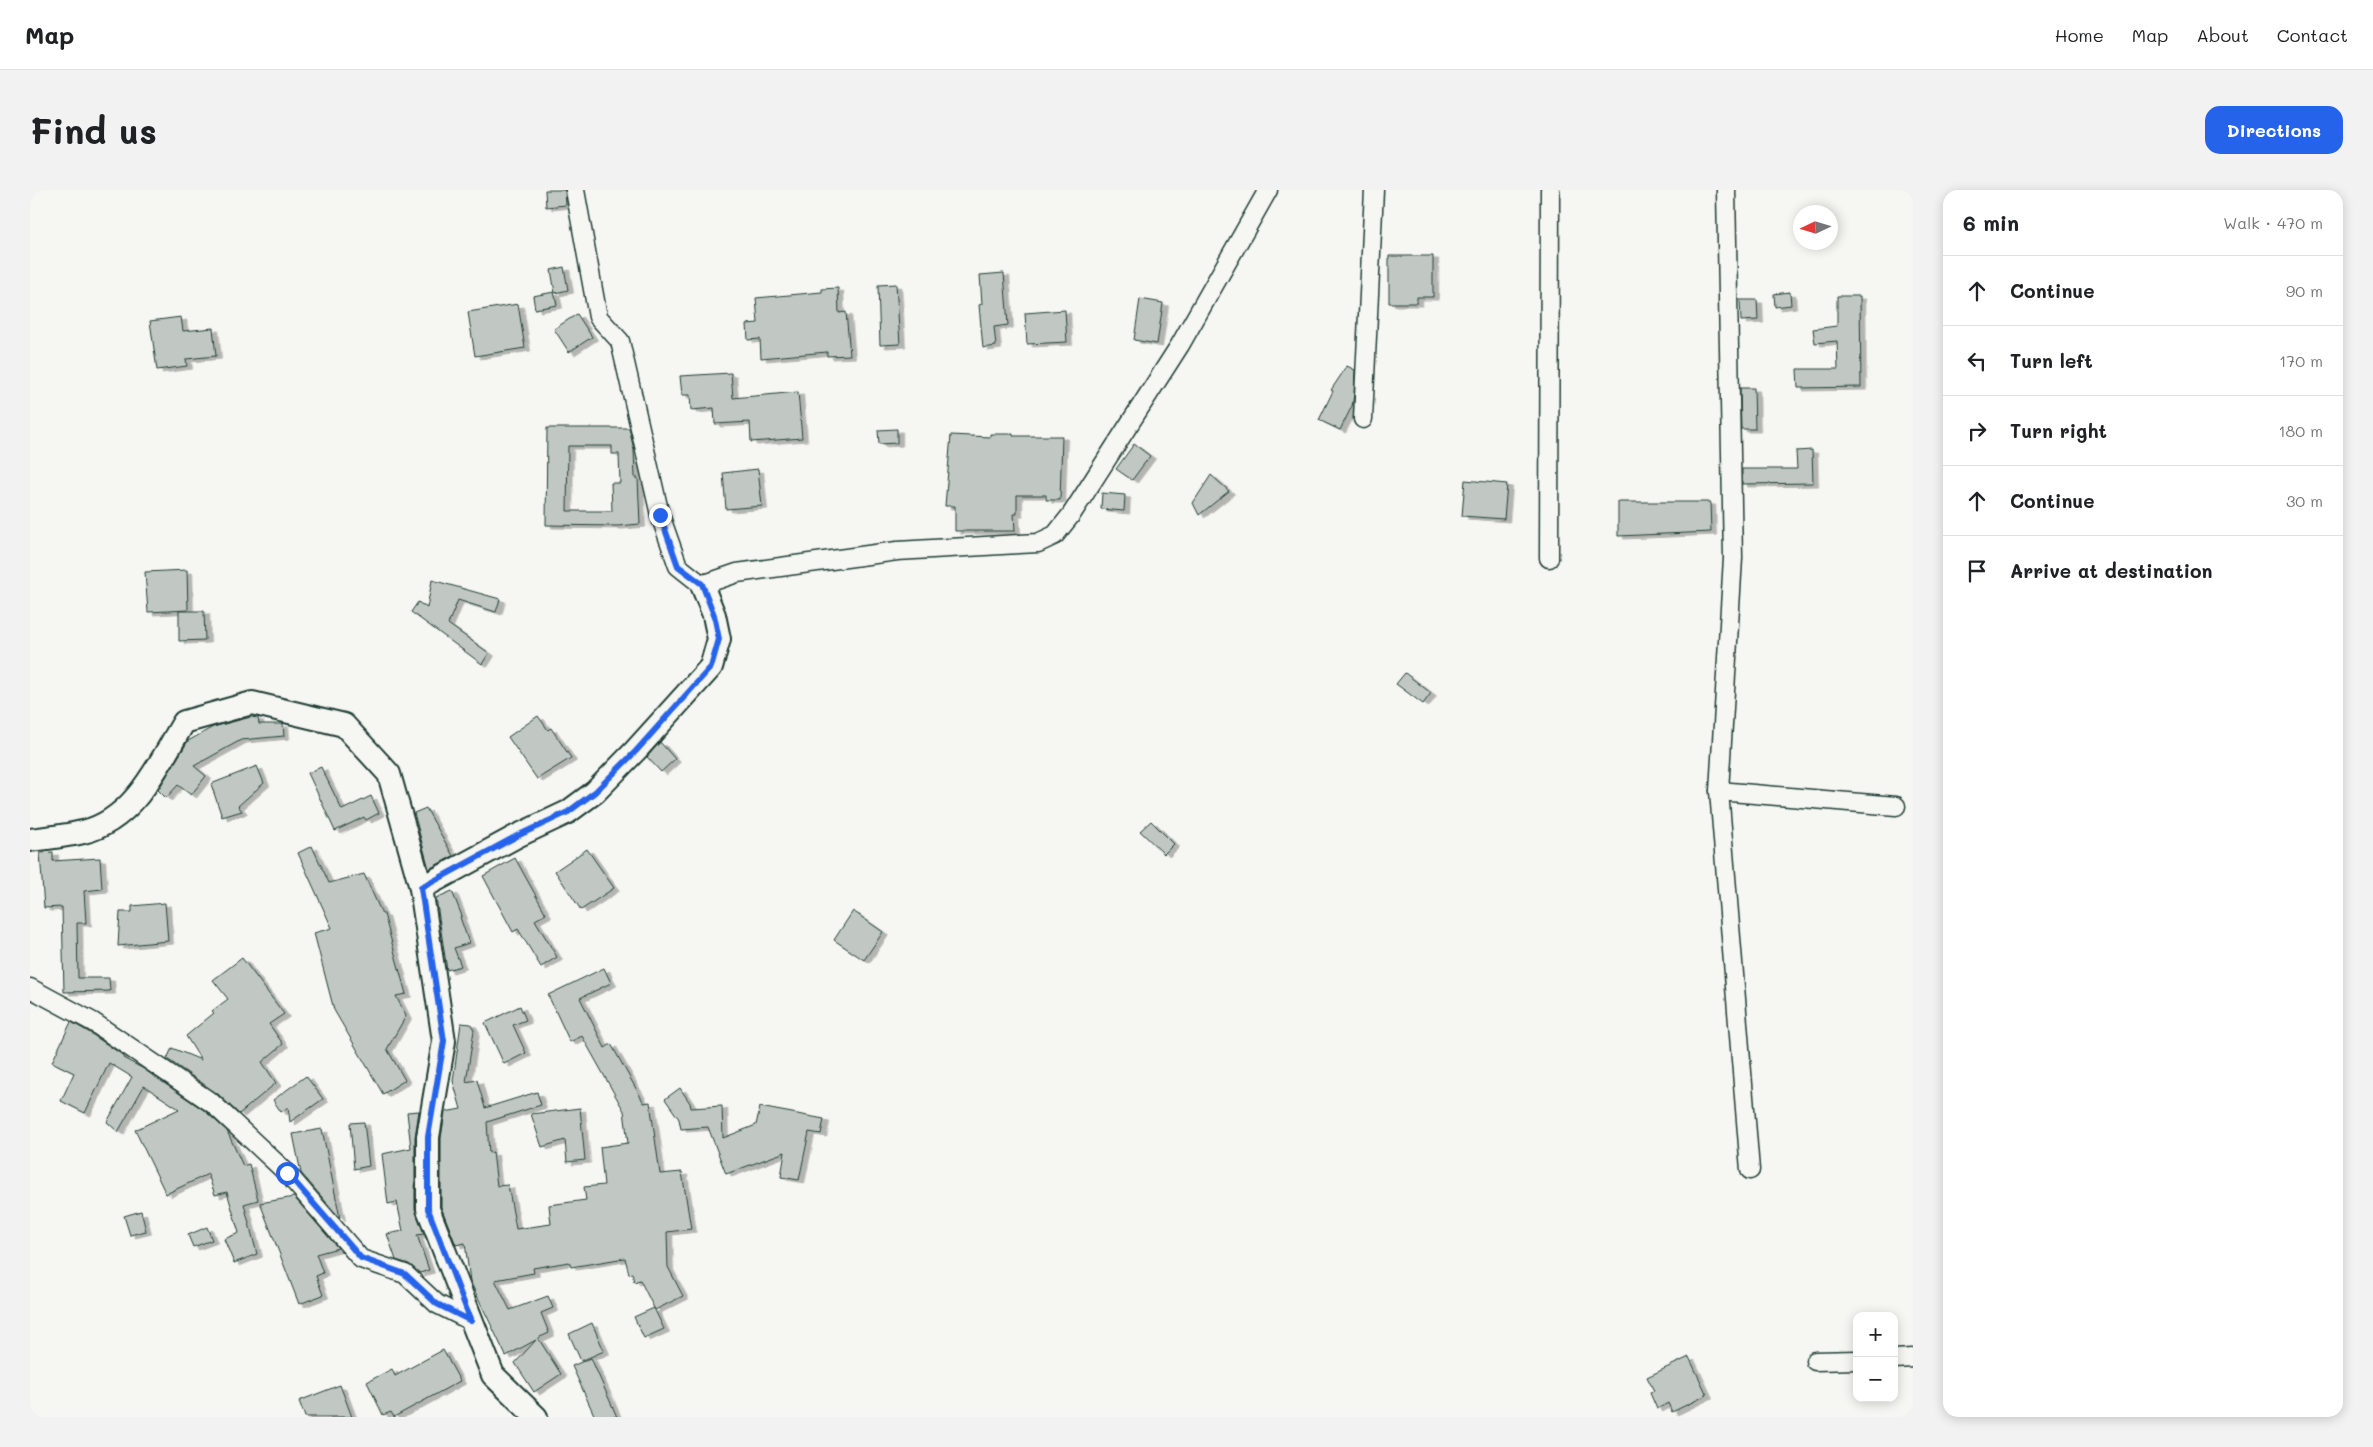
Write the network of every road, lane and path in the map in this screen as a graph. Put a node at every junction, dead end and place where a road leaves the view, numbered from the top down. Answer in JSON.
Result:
{"nodes":[{"id":1,"x":575,"y":190,"type":"edge"},
{"id":2,"x":1268,"y":190,"type":"edge"},
{"id":3,"x":1374,"y":190,"type":"edge"},
{"id":4,"x":1550,"y":190,"type":"edge"},
{"id":5,"x":1726,"y":190,"type":"edge"},
{"id":6,"x":1363,"y":419,"type":"dead end"},
{"id":7,"x":1549,"y":558,"type":"dead end"},
{"id":8,"x":702,"y":584,"type":"junction"},
{"id":9,"x":1719,"y":791,"type":"junction"},
{"id":10,"x":1896,"y":806,"type":"dead end"},
{"id":11,"x":30,"y":840,"type":"edge"},
{"id":12,"x":421,"y":888,"type":"junction"},
{"id":13,"x":30,"y":988,"type":"edge"},
{"id":14,"x":1750,"y":1170,"type":"dead end"},
{"id":15,"x":471,"y":1321,"type":"junction"},
{"id":16,"x":1898,"y":1358,"type":"edge"},
{"id":17,"x":1913,"y":1358,"type":"edge"},
{"id":18,"x":1853,"y":1360,"type":"edge"},
{"id":19,"x":1815,"y":1361,"type":"dead end"},
{"id":20,"x":536,"y":1417,"type":"edge"}],
"edges":[{"from":1,"to":8,"type":"street"},
{"from":2,"to":8,"type":"street"},
{"from":3,"to":6,"type":"street"},
{"from":4,"to":7,"type":"street"},
{"from":5,"to":9,"type":"street"},
{"from":8,"to":12,"type":"street"},
{"from":9,"to":10,"type":"street"},
{"from":9,"to":14,"type":"street"},
{"from":11,"to":12,"type":"street"},
{"from":12,"to":15,"type":"street"},
{"from":13,"to":15,"type":"street"},
{"from":15,"to":20,"type":"street"},
{"from":16,"to":17,"type":"street"},
{"from":18,"to":19,"type":"street"}]}
